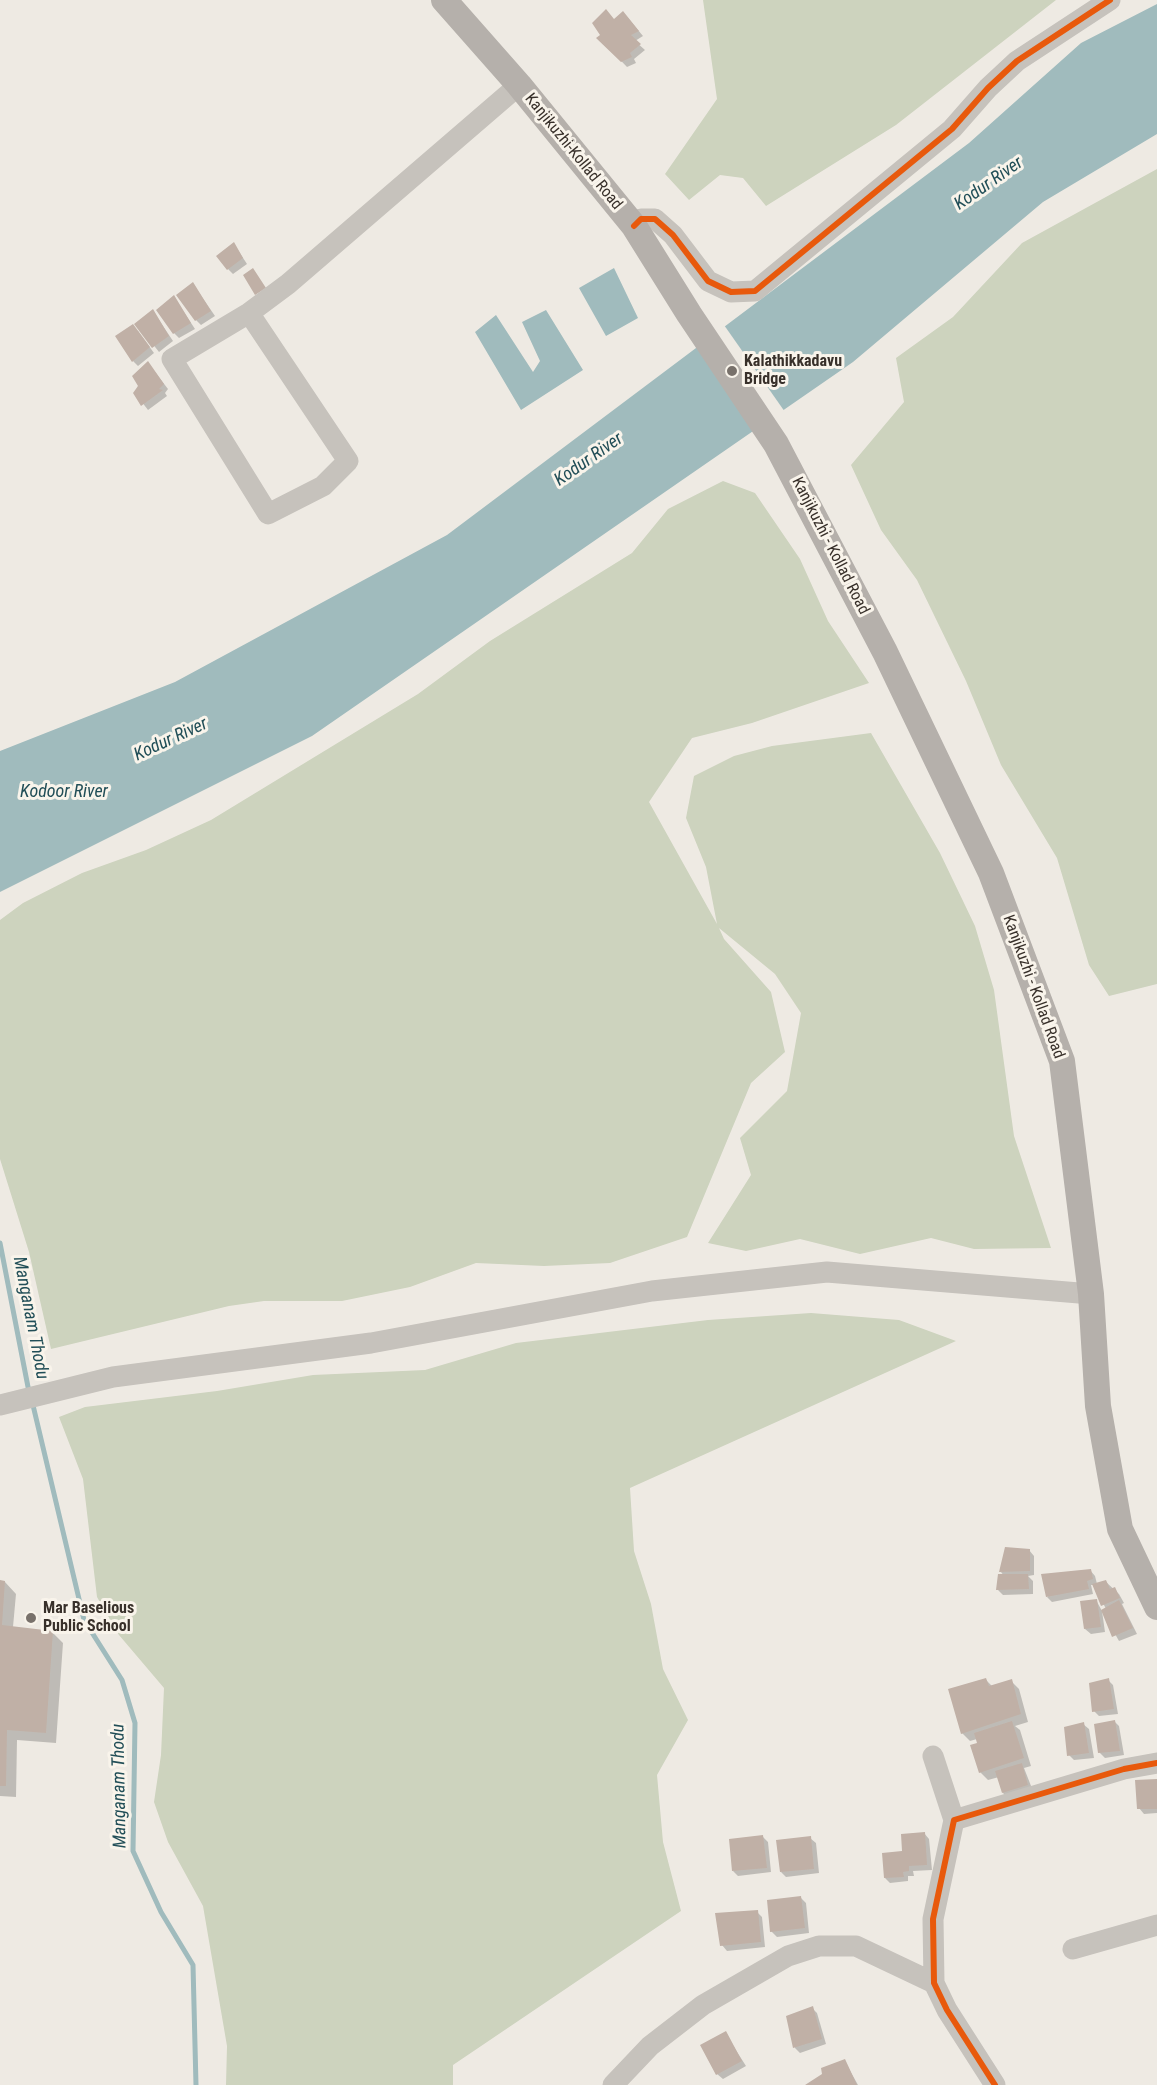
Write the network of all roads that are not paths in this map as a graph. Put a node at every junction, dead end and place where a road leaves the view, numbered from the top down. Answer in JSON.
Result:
{"nodes":[{"id":1,"x":444,"y":0,"type":"edge"},
{"id":2,"x":1110,"y":0,"type":"edge"},
{"id":3,"x":519,"y":85,"type":"junction"},
{"id":4,"x":634,"y":226,"type":"junction"},
{"id":5,"x":249,"y":313,"type":"junction"},
{"id":6,"x":776,"y":444,"type":"joint"},
{"id":7,"x":1092,"y":1293,"type":"junction"},
{"id":8,"x":5,"y":1404,"type":"edge"},
{"id":9,"x":1157,"y":1607,"type":"edge"},
{"id":10,"x":933,"y":1756,"type":"dead end"},
{"id":11,"x":1157,"y":1763,"type":"edge"},
{"id":12,"x":954,"y":1820,"type":"junction"},
{"id":13,"x":1157,"y":1925,"type":"edge"},
{"id":14,"x":1073,"y":1949,"type":"dead end"},
{"id":15,"x":934,"y":1983,"type":"junction"},
{"id":16,"x":613,"y":2085,"type":"edge"},
{"id":17,"x":995,"y":2085,"type":"edge"}],
"edges":[{"from":1,"to":3,"type":"main road","name":"Kanjikuzhi-Kollad Road"},
{"from":2,"to":4,"type":"street"},
{"from":3,"to":4,"type":"main road","name":"Kanjikuzhi-Kollad Road"},
{"from":3,"to":5,"type":"street"},
{"from":4,"to":6,"type":"main road","name":"Kanjikuzhi-Kollad Road"},
{"from":5,"to":5,"type":"street"},
{"from":6,"to":7,"type":"main road","name":"Kanjikuzhi - Kollad Road"},
{"from":7,"to":8,"type":"street"},
{"from":7,"to":9,"type":"main road","name":"Kanjikuzhi - Kollad Road"},
{"from":10,"to":12,"type":"street"},
{"from":11,"to":12,"type":"street"},
{"from":12,"to":15,"type":"street"},
{"from":13,"to":14,"type":"street"},
{"from":15,"to":16,"type":"street"},
{"from":15,"to":17,"type":"street"}]}
